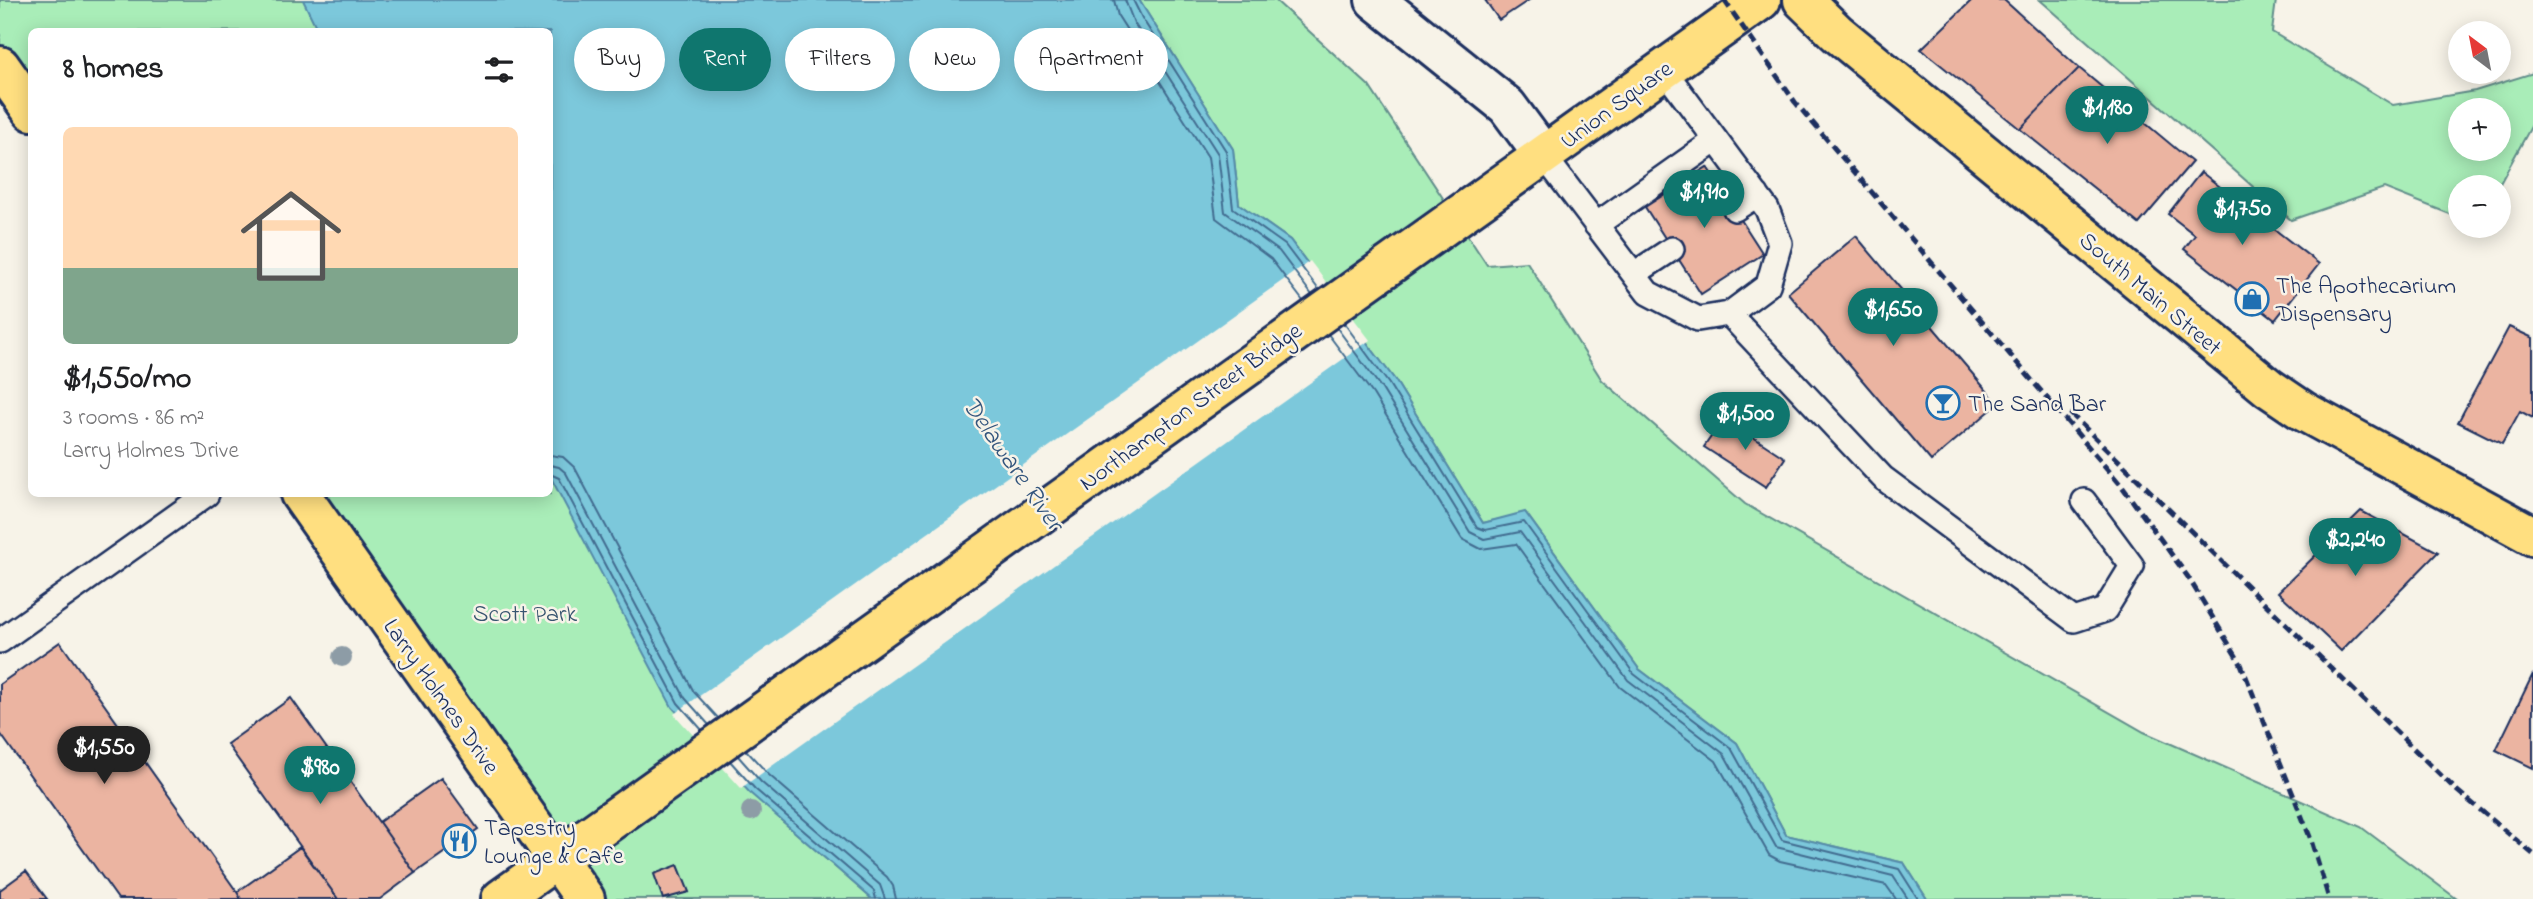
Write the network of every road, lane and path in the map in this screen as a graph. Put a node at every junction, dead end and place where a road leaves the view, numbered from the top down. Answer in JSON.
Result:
{"nodes":[{"id":1,"x":1375,"y":0,"type":"edge"},
{"id":2,"x":1761,"y":0,"type":"edge"},
{"id":3,"x":1803,"y":0,"type":"edge"},
{"id":4,"x":0,"y":66,"type":"edge"},
{"id":5,"x":1664,"y":70,"type":"junction"},
{"id":6,"x":28,"y":105,"type":"edge"},
{"id":7,"x":1716,"y":140,"type":"junction"},
{"id":8,"x":1544,"y":156,"type":"junction"},
{"id":9,"x":1757,"y":195,"type":"junction"},
{"id":10,"x":1469,"y":207,"type":"joint"},
{"id":11,"x":1735,"y":209,"type":"dead end"},
{"id":12,"x":1596,"y":225,"type":"junction"},
{"id":13,"x":1672,"y":249,"type":"dead end"},
{"id":14,"x":1633,"y":274,"type":"junction"},
{"id":15,"x":1729,"y":314,"type":"junction"},
{"id":16,"x":203,"y":497,"type":"edge"},
{"id":17,"x":302,"y":497,"type":"edge"},
{"id":18,"x":2084,"y":501,"type":"dead end"},
{"id":19,"x":2533,"y":536,"type":"edge"},
{"id":20,"x":0,"y":642,"type":"edge"},
{"id":21,"x":556,"y":859,"type":"junction"},
{"id":22,"x":501,"y":899,"type":"edge"},
{"id":23,"x":584,"y":899,"type":"edge"}],
"edges":[{"from":1,"to":8,"type":"street"},
{"from":2,"to":5,"type":"main road","name":"Union Square"},
{"from":3,"to":19,"type":"main road","name":"South Main Street"},
{"from":4,"to":6,"type":"main road"},
{"from":5,"to":7,"type":"lane"},
{"from":5,"to":8,"type":"main road","name":"Union Square"},
{"from":7,"to":9,"type":"lane"},
{"from":7,"to":12,"type":"lane"},
{"from":8,"to":10,"type":"main road","name":"Union Square"},
{"from":8,"to":12,"type":"lane"},
{"from":9,"to":11,"type":"lane"},
{"from":9,"to":15,"type":"lane"},
{"from":10,"to":21,"type":"main road","name":"Northampton Street Bridge"},
{"from":12,"to":14,"type":"lane"},
{"from":13,"to":14,"type":"lane"},
{"from":14,"to":15,"type":"lane"},
{"from":15,"to":18,"type":"lane"},
{"from":16,"to":20,"type":"lane"},
{"from":17,"to":21,"type":"main road","name":"Larry Holmes Drive"},
{"from":21,"to":22,"type":"main road","name":"Northampton Street Bridge"},
{"from":21,"to":23,"type":"main road","name":"Larry Holmes Drive"}]}
